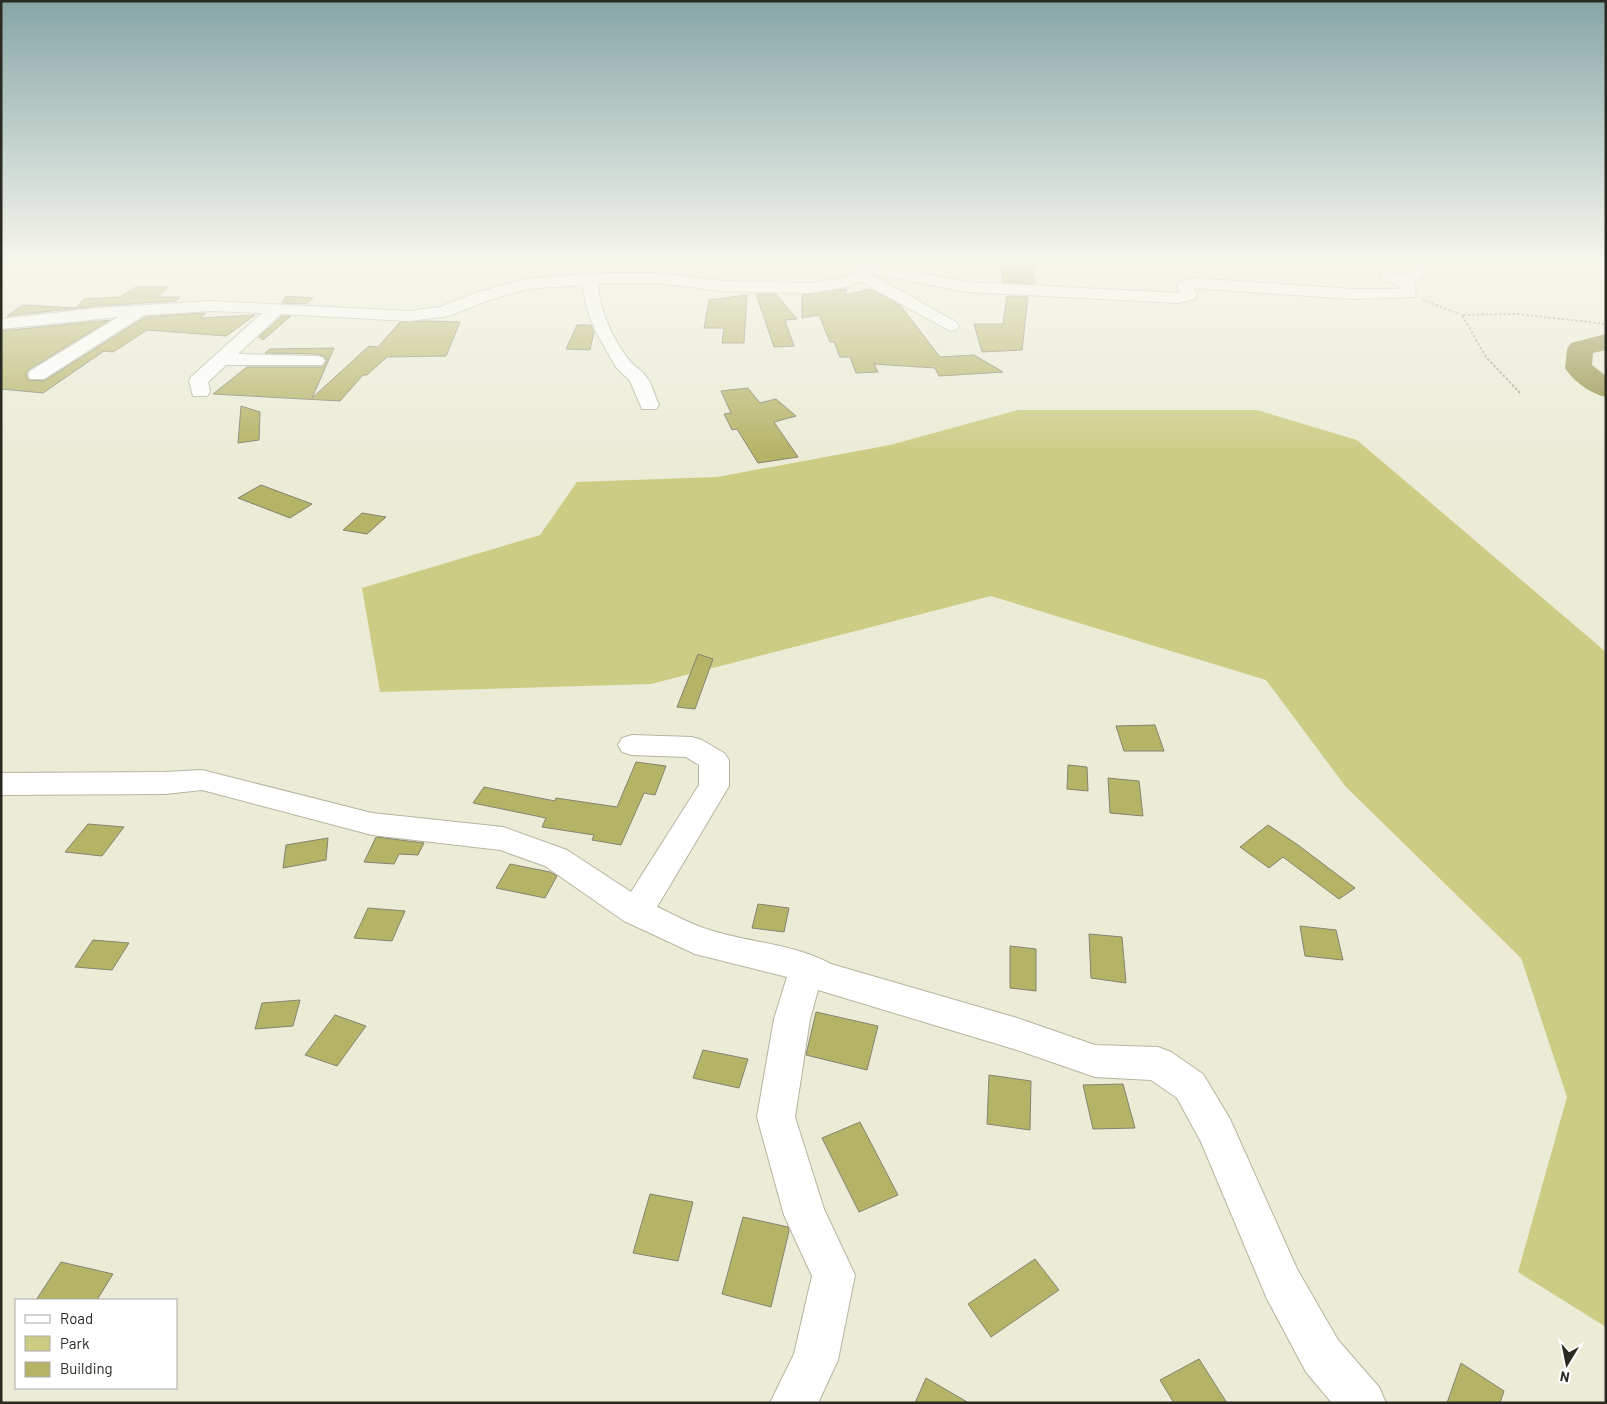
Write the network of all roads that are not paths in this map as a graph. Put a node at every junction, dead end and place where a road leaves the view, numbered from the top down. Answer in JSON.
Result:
{"nodes":[{"id":1,"x":120,"y":324,"type":"edge"},
{"id":2,"x":260,"y":324,"type":"edge"},
{"id":3,"x":601,"y":324,"type":"edge"},
{"id":4,"x":946,"y":324,"type":"edge"},
{"id":5,"x":950,"y":326,"type":"dead end"},
{"id":6,"x":220,"y":359,"type":"junction"},
{"id":7,"x":316,"y":361,"type":"dead end"},
{"id":8,"x":38,"y":375,"type":"dead end"},
{"id":9,"x":200,"y":392,"type":"dead end"},
{"id":10,"x":649,"y":405,"type":"dead end"},
{"id":11,"x":632,"y":745,"type":"dead end"},
{"id":12,"x":1,"y":784,"type":"edge"},
{"id":13,"x":636,"y":912,"type":"junction"},
{"id":14,"x":807,"y":968,"type":"junction"},
{"id":15,"x":794,"y":1403,"type":"edge"},
{"id":16,"x":1363,"y":1403,"type":"edge"}],
"edges":[{"from":1,"to":8,"type":"street"},
{"from":2,"to":6,"type":"street"},
{"from":3,"to":10,"type":"street"},
{"from":4,"to":5,"type":"street"},
{"from":6,"to":7,"type":"street"},
{"from":6,"to":9,"type":"street"},
{"from":11,"to":13,"type":"street"},
{"from":12,"to":13,"type":"street"},
{"from":13,"to":14,"type":"street"},
{"from":14,"to":15,"type":"street"},
{"from":14,"to":16,"type":"street"}]}
